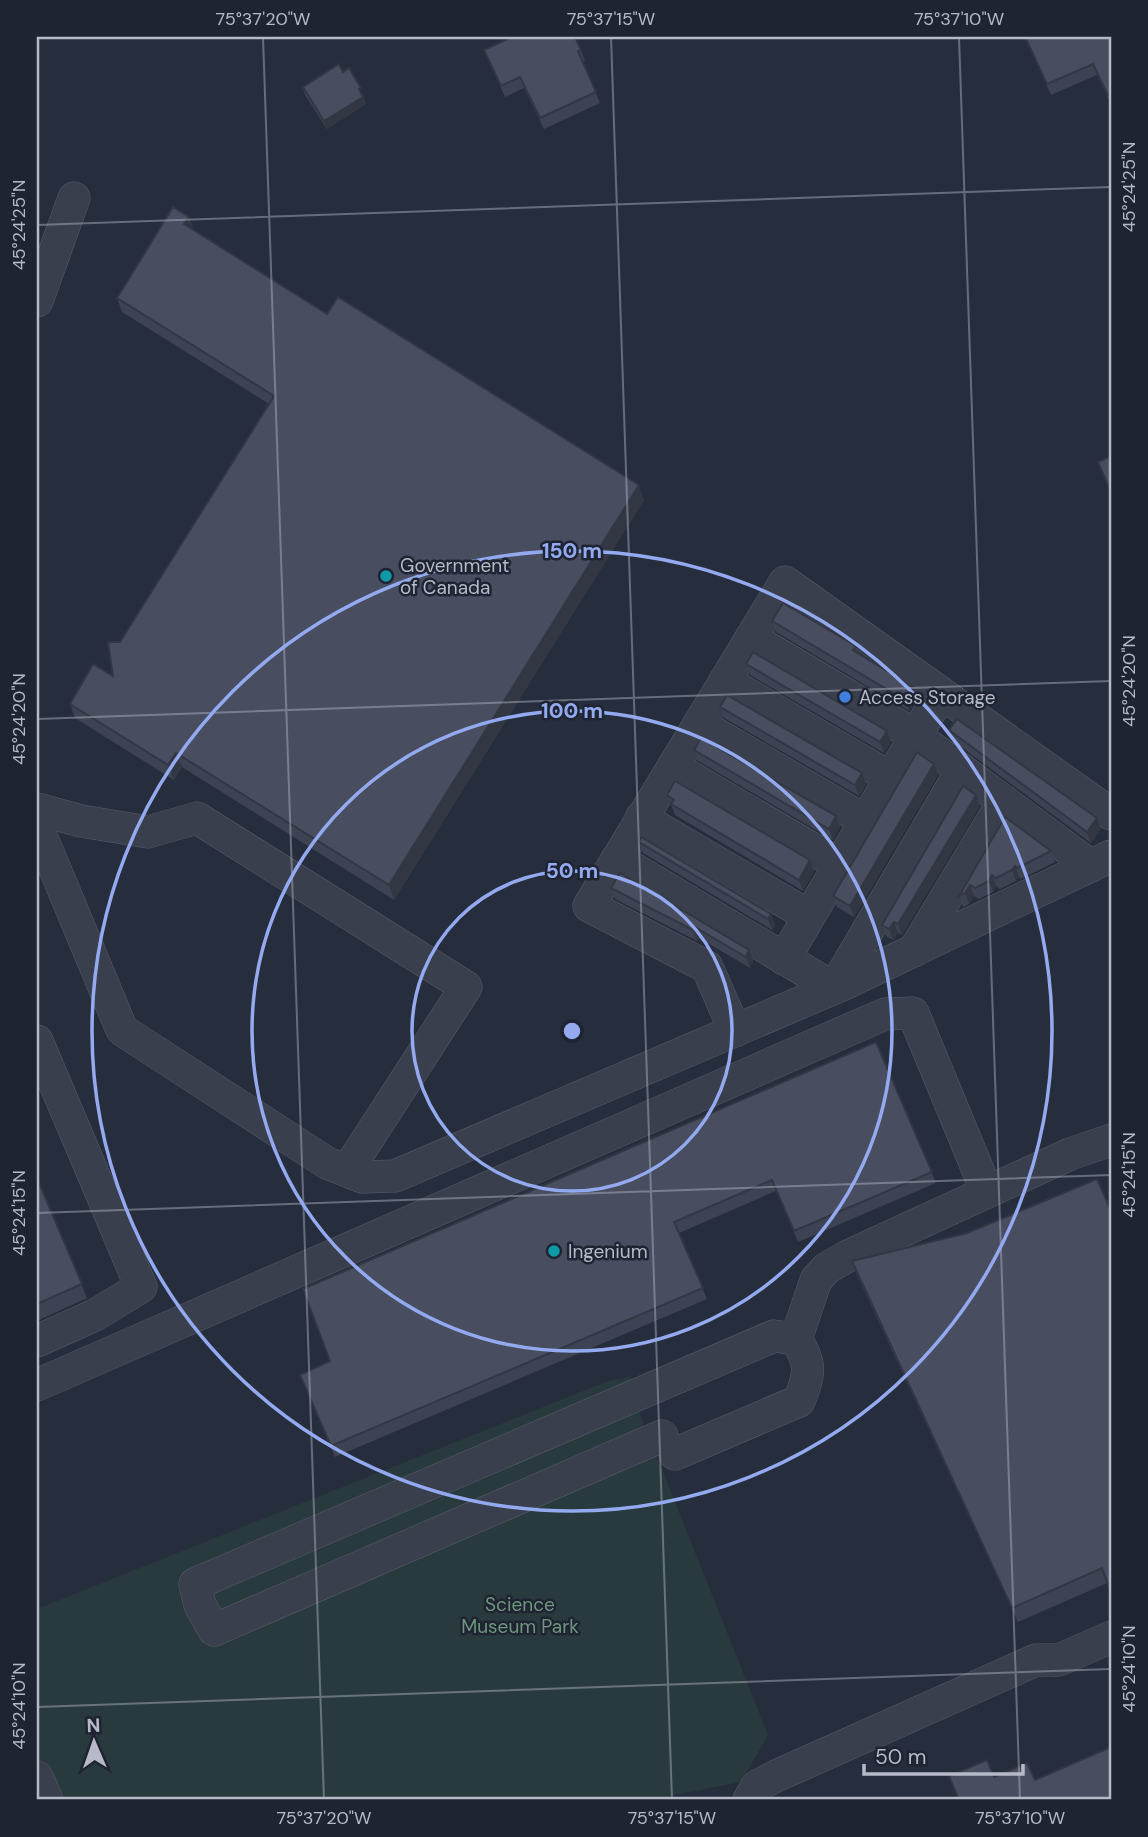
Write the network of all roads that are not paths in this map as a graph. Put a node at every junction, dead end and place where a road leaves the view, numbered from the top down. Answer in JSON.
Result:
{"nodes":[{"id":1,"x":74,"y":198,"type":"dead end"},
{"id":2,"x":37,"y":301,"type":"edge"},
{"id":3,"x":751,"y":638,"type":"junction"},
{"id":4,"x":725,"y":681,"type":"junction"},
{"id":5,"x":941,"y":693,"type":"junction"},
{"id":6,"x":699,"y":724,"type":"junction"},
{"id":7,"x":916,"y":736,"type":"junction"},
{"id":8,"x":673,"y":767,"type":"junction"},
{"id":9,"x":962,"y":769,"type":"junction"},
{"id":10,"x":891,"y":778,"type":"junction"},
{"id":11,"x":1004,"y":802,"type":"junction"},
{"id":12,"x":37,"y":809,"type":"edge"},
{"id":13,"x":1111,"y":814,"type":"edge"},
{"id":14,"x":642,"y":818,"type":"junction"},
{"id":15,"x":866,"y":821,"type":"junction"},
{"id":16,"x":37,"y":826,"type":"edge"},
{"id":17,"x":617,"y":859,"type":"junction"},
{"id":18,"x":1101,"y":861,"type":"edge"},
{"id":19,"x":840,"y":865,"type":"junction"},
{"id":20,"x":810,"y":916,"type":"junction"},
{"id":21,"x":914,"y":951,"type":"junction"},
{"id":22,"x":784,"y":959,"type":"junction"},
{"id":23,"x":834,"y":988,"type":"junction"},
{"id":24,"x":735,"y":1031,"type":"junction"},
{"id":25,"x":37,"y":1041,"type":"edge"},
{"id":26,"x":1109,"y":1146,"type":"edge"},
{"id":27,"x":347,"y":1171,"type":"junction"},
{"id":28,"x":988,"y":1192,"type":"junction"},
{"id":29,"x":796,"y":1339,"type":"junction"},
{"id":30,"x":37,"y":1341,"type":"edge"},
{"id":31,"x":37,"y":1385,"type":"edge"},
{"id":32,"x":636,"y":1394,"type":"junction"},
{"id":33,"x":674,"y":1455,"type":"junction"},
{"id":34,"x":1111,"y":1637,"type":"edge"},
{"id":35,"x":37,"y":1777,"type":"edge"},
{"id":36,"x":47,"y":1800,"type":"edge"},
{"id":37,"x":749,"y":1800,"type":"edge"}],
"edges":[{"from":1,"to":2,"type":"street"},
{"from":3,"to":4,"type":"street"},
{"from":3,"to":5,"type":"street"},
{"from":3,"to":7,"type":"street"},
{"from":4,"to":6,"type":"street"},
{"from":4,"to":10,"type":"street"},
{"from":5,"to":7,"type":"street"},
{"from":5,"to":13,"type":"street"},
{"from":6,"to":8,"type":"street"},
{"from":6,"to":15,"type":"street"},
{"from":7,"to":9,"type":"street"},
{"from":7,"to":10,"type":"street"},
{"from":8,"to":14,"type":"street"},
{"from":8,"to":19,"type":"street"},
{"from":9,"to":11,"type":"street"},
{"from":9,"to":23,"type":"street"},
{"from":10,"to":15,"type":"street"},
{"from":11,"to":18,"type":"street"},
{"from":11,"to":21,"type":"street"},
{"from":12,"to":27,"type":"street"},
{"from":14,"to":17,"type":"street"},
{"from":14,"to":20,"type":"street"},
{"from":15,"to":19,"type":"street"},
{"from":16,"to":27,"type":"street"},
{"from":17,"to":22,"type":"street"},
{"from":17,"to":24,"type":"street"},
{"from":18,"to":21,"type":"street"},
{"from":19,"to":20,"type":"street"},
{"from":20,"to":22,"type":"street"},
{"from":21,"to":23,"type":"street"},
{"from":22,"to":23,"type":"street"},
{"from":23,"to":24,"type":"street"},
{"from":24,"to":27,"type":"street"},
{"from":25,"to":30,"type":"street"},
{"from":26,"to":28,"type":"street"},
{"from":28,"to":29,"type":"street"},
{"from":28,"to":31,"type":"street"},
{"from":29,"to":32,"type":"street"},
{"from":29,"to":33,"type":"street"},
{"from":32,"to":33,"type":"street"},
{"from":32,"to":33,"type":"street"},
{"from":34,"to":37,"type":"street"},
{"from":35,"to":36,"type":"street"}]}
